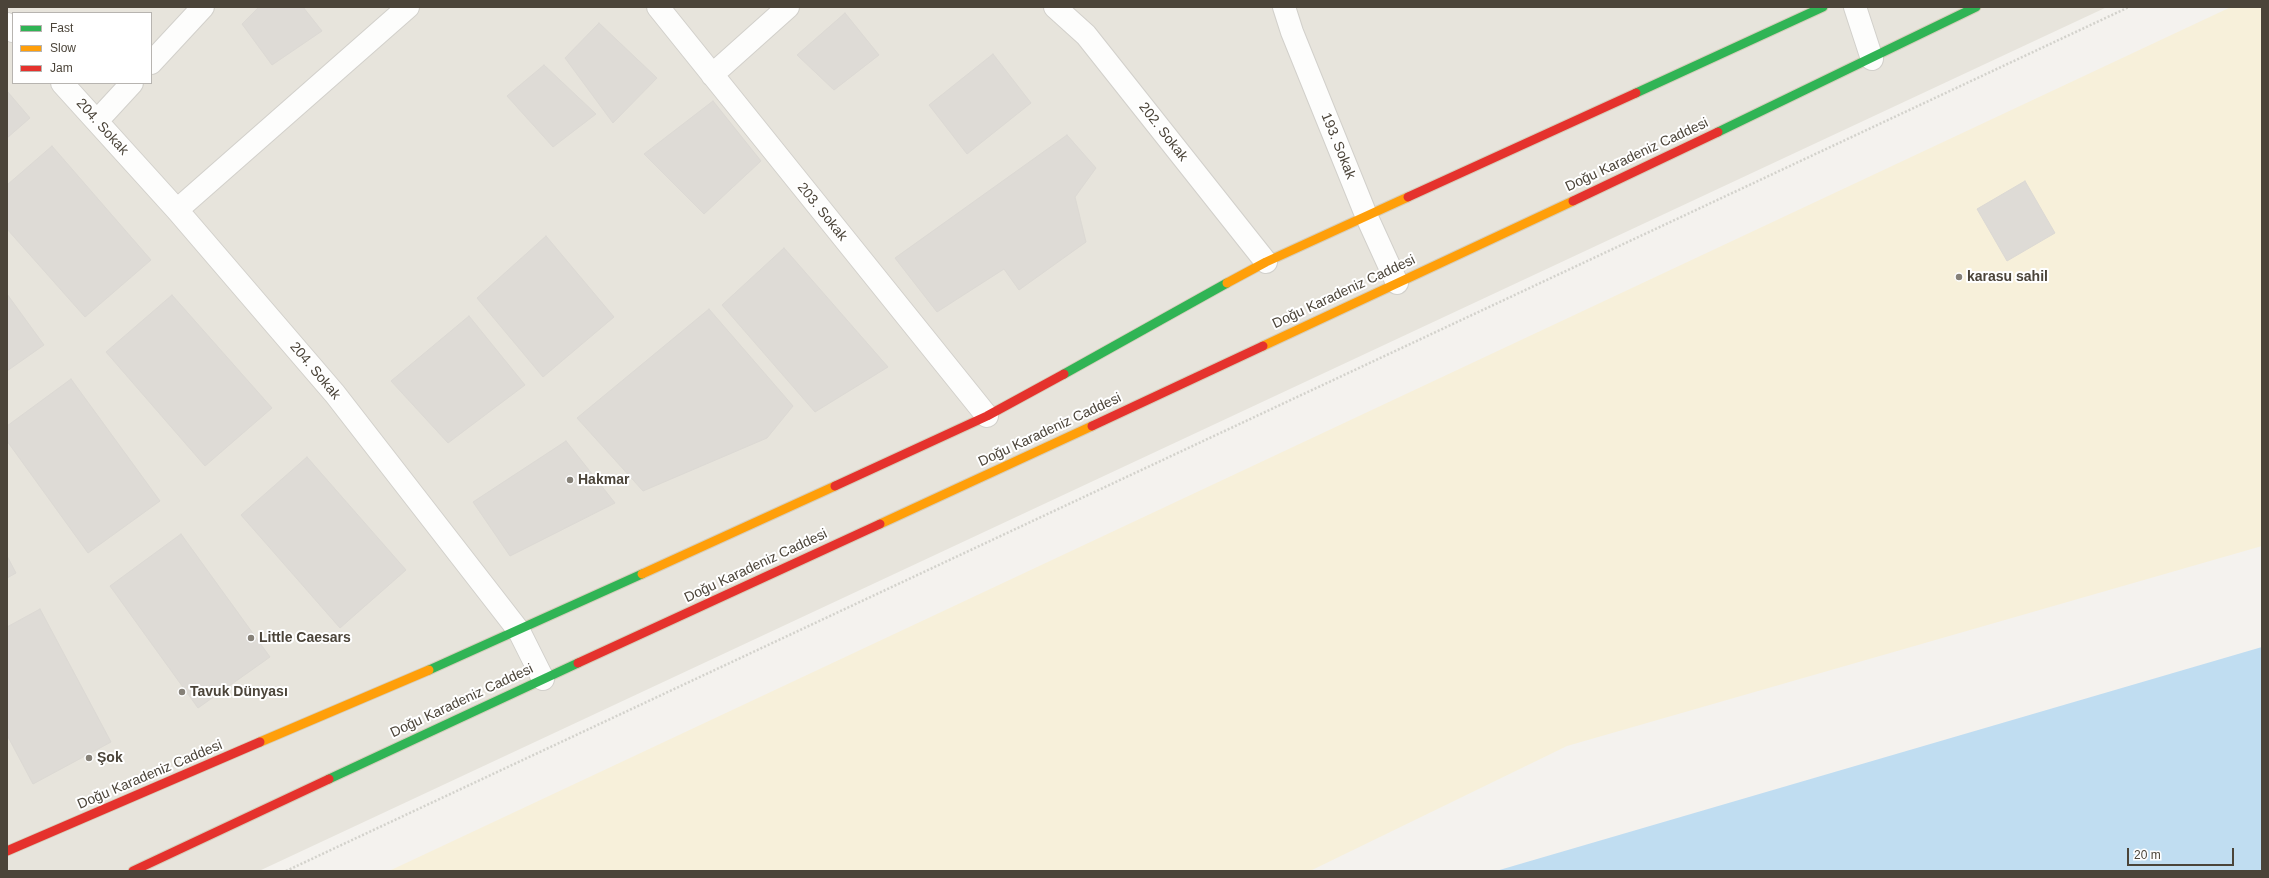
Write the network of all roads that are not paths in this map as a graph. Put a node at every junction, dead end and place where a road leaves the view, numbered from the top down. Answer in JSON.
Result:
{"nodes":[{"id":1,"x":204,"y":7,"type":"edge"},
{"id":2,"x":408,"y":7,"type":"edge"},
{"id":3,"x":658,"y":7,"type":"edge"},
{"id":4,"x":788,"y":7,"type":"edge"},
{"id":5,"x":1055,"y":7,"type":"edge"},
{"id":6,"x":1284,"y":7,"type":"edge"},
{"id":7,"x":1823,"y":7,"type":"edge"},
{"id":8,"x":1855,"y":7,"type":"edge"},
{"id":9,"x":1976,"y":7,"type":"edge"},
{"id":10,"x":1872,"y":59,"type":"junction"},
{"id":11,"x":152,"y":62,"type":"edge"},
{"id":12,"x":712,"y":75,"type":"junction"},
{"id":13,"x":63,"y":84,"type":"edge"},
{"id":14,"x":131,"y":84,"type":"edge"},
{"id":15,"x":97,"y":120,"type":"junction"},
{"id":16,"x":177,"y":210,"type":"junction"},
{"id":17,"x":1366,"y":215,"type":"junction"},
{"id":18,"x":1266,"y":262,"type":"junction"},
{"id":19,"x":1397,"y":283,"type":"junction"},
{"id":20,"x":987,"y":416,"type":"junction"},
{"id":21,"x":519,"y":631,"type":"junction"},
{"id":22,"x":543,"y":679,"type":"junction"},
{"id":23,"x":7,"y":851,"type":"edge"},
{"id":24,"x":133,"y":871,"type":"edge"}],
"edges":[{"from":1,"to":11,"type":"street"},
{"from":2,"to":16,"type":"street"},
{"from":3,"to":12,"type":"street","name":"203. Sokak"},
{"from":4,"to":12,"type":"street"},
{"from":5,"to":18,"type":"street","name":"202. Sokak"},
{"from":6,"to":17,"type":"street","name":"193. Sokak"},
{"from":7,"to":17,"type":"main road","name":"Doğu Karadeniz Caddesi"},
{"from":8,"to":10,"type":"street"},
{"from":9,"to":10,"type":"main road","name":"Doğu Karadeniz Caddesi"},
{"from":10,"to":19,"type":"main road","name":"Doğu Karadeniz Caddesi"},
{"from":12,"to":20,"type":"street","name":"203. Sokak"},
{"from":13,"to":15,"type":"street","name":"204. Sokak"},
{"from":14,"to":15,"type":"street"},
{"from":15,"to":16,"type":"street","name":"204. Sokak"},
{"from":16,"to":21,"type":"street","name":"204. Sokak"},
{"from":17,"to":18,"type":"main road","name":"Doğu Karadeniz Caddesi"},
{"from":17,"to":19,"type":"street","name":"193. Sokak"},
{"from":18,"to":20,"type":"main road","name":"Doğu Karadeniz Caddesi"},
{"from":19,"to":22,"type":"main road","name":"Doğu Karadeniz Caddesi"},
{"from":20,"to":21,"type":"main road","name":"Doğu Karadeniz Caddesi"},
{"from":21,"to":22,"type":"street","name":"204. Sokak"},
{"from":21,"to":23,"type":"main road","name":"Doğu Karadeniz Caddesi"},
{"from":22,"to":24,"type":"main road","name":"Doğu Karadeniz Caddesi"}]}
